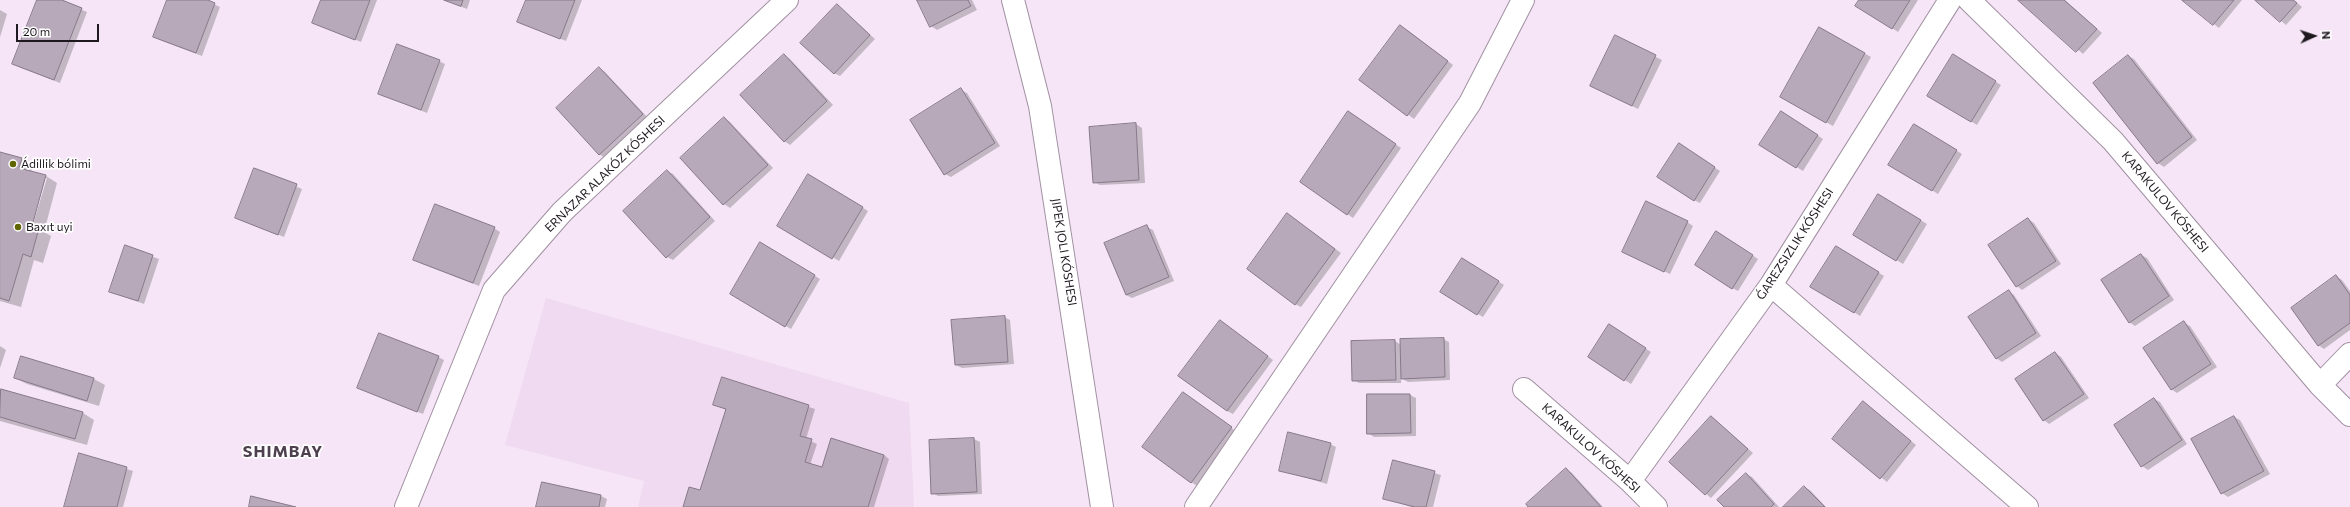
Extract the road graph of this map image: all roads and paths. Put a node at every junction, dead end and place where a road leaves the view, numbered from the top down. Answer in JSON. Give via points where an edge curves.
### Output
{"nodes":[{"id":1,"x":787,"y":0,"type":"edge"},
{"id":2,"x":1013,"y":0,"type":"edge"},
{"id":3,"x":1523,"y":0,"type":"edge"},
{"id":4,"x":1950,"y":0,"type":"edge"},
{"id":5,"x":1969,"y":0,"type":"edge"},
{"id":6,"x":1771,"y":285,"type":"junction"},
{"id":7,"x":2350,"y":354,"type":"edge"},
{"id":8,"x":2320,"y":385,"type":"junction"},
{"id":9,"x":1524,"y":389,"type":"dead end"},
{"id":10,"x":2350,"y":414,"type":"edge"},
{"id":11,"x":1630,"y":481,"type":"junction"},
{"id":12,"x":406,"y":507,"type":"edge"},
{"id":13,"x":1102,"y":507,"type":"edge"},
{"id":14,"x":1196,"y":507,"type":"edge"},
{"id":15,"x":1656,"y":507,"type":"edge"},
{"id":16,"x":2027,"y":507,"type":"edge"}],
"edges":[{"from":1,"to":12,"type":"street","name":"ERNAZAR ALAKÓZ KÓSHESI","via":[[562,212],[494,290]]},
{"from":2,"to":13,"type":"street","via":[[1040,106]]},
{"from":3,"to":14,"type":"street","via":[[1470,103]]},
{"from":4,"to":6,"type":"street","name":"ǴAREZSIZLIK KÓSHESI"},
{"from":5,"to":8,"type":"street","name":"KARAKULOV KÓSHESI","via":[[2113,141]]},
{"from":6,"to":11,"type":"street","name":"ǴAREZSIZLIK KÓSHESI"},
{"from":6,"to":16,"type":"street"},
{"from":7,"to":8,"type":"street"},
{"from":8,"to":10,"type":"street","name":"KARAKULOV KÓSHESI"},
{"from":9,"to":11,"type":"street","name":"KARAKULOV KÓSHESI"},
{"from":11,"to":15,"type":"street","name":"KARAKULOV KÓSHESI"}]}
